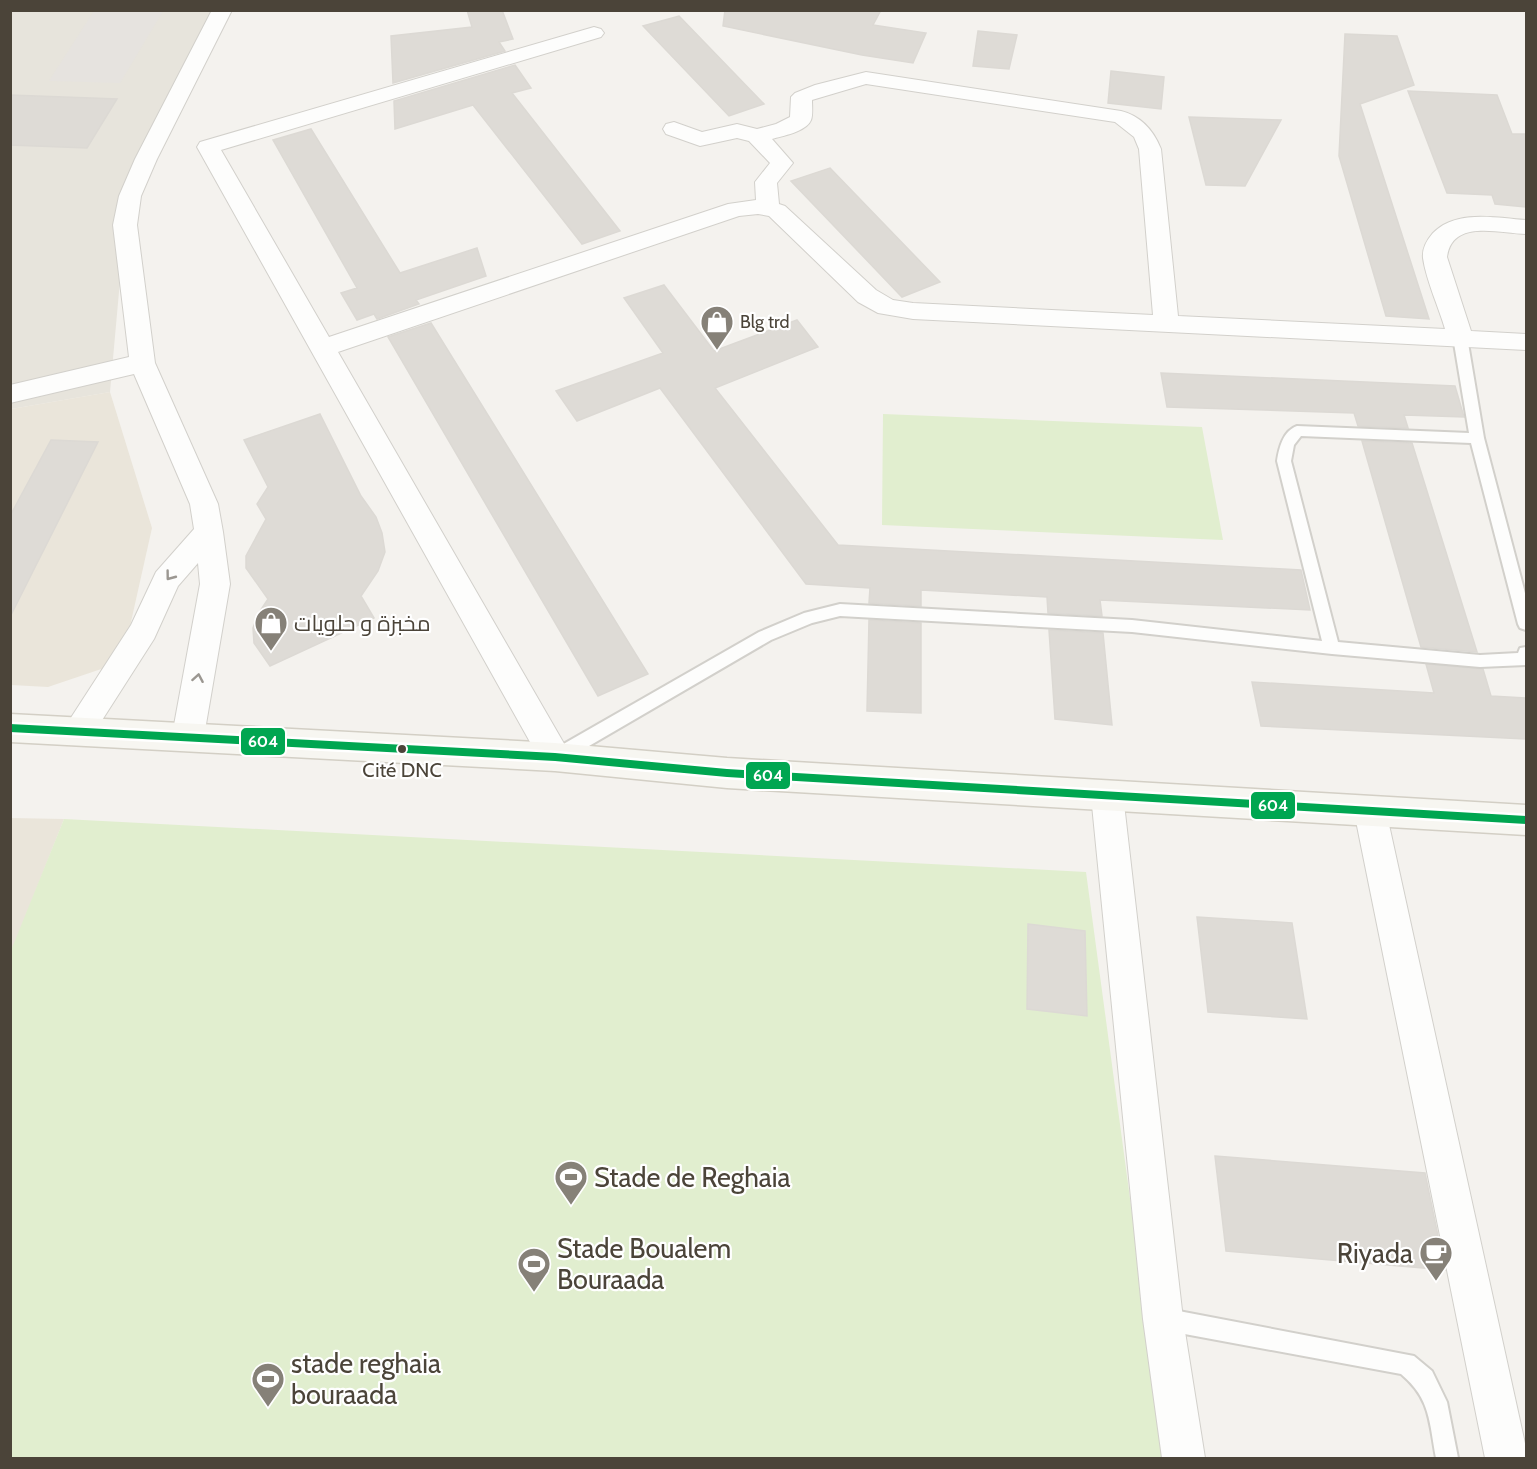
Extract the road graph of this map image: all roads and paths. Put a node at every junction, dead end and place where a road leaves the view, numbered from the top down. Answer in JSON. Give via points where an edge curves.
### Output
{"nodes":[{"id":1,"x":222,"y":10,"type":"edge"},
{"id":2,"x":594,"y":33,"type":"dead end"},
{"id":3,"x":674,"y":129,"type":"dead end"},
{"id":4,"x":757,"y":136,"type":"junction"},
{"id":5,"x":768,"y":209,"type":"junction"},
{"id":6,"x":1527,"y":226,"type":"edge"},
{"id":7,"x":1166,"y":323,"type":"junction"},
{"id":8,"x":1460,"y":337,"type":"junction"},
{"id":9,"x":1527,"y":342,"type":"edge"},
{"id":10,"x":321,"y":349,"type":"junction"},
{"id":11,"x":142,"y":363,"type":"junction"},
{"id":12,"x":10,"y":394,"type":"edge"},
{"id":13,"x":1477,"y":438,"type":"junction"},
{"id":14,"x":209,"y":532,"type":"junction"},
{"id":15,"x":1527,"y":624,"type":"edge"},
{"id":16,"x":1332,"y":648,"type":"junction"},
{"id":17,"x":1527,"y":653,"type":"edge"},
{"id":18,"x":10,"y":728,"type":"edge"},
{"id":19,"x":79,"y":730,"type":"junction"},
{"id":20,"x":188,"y":736,"type":"junction"},
{"id":21,"x":555,"y":757,"type":"junction"},
{"id":22,"x":1107,"y":795,"type":"junction"},
{"id":23,"x":1370,"y":811,"type":"junction"},
{"id":24,"x":1527,"y":820,"type":"edge"},
{"id":25,"x":1163,"y":1319,"type":"junction"},
{"id":26,"x":1184,"y":1458,"type":"edge"},
{"id":27,"x":1447,"y":1458,"type":"edge"},
{"id":28,"x":1507,"y":1458,"type":"edge"}],
"edges":[{"from":1,"to":11,"type":"street","via":[[130,196],[125,225]]},
{"from":2,"to":10,"type":"street","via":[[208,147]]},
{"from":3,"to":4,"type":"street","via":[[700,139],[737,131]]},
{"from":4,"to":5,"type":"street","via":[[782,163],[766,182]]},
{"from":4,"to":7,"type":"street","via":[[800,120],[802,97],[866,78],[1121,117],[1144,134],[1150,149]]},
{"from":5,"to":7,"type":"street","via":[[777,211],[867,296],[887,306],[913,311]]},
{"from":5,"to":10,"type":"street","via":[[736,209]]},
{"from":6,"to":8,"type":"street","via":[[1467,224],[1449,230],[1437,243],[1435,258]]},
{"from":7,"to":8,"type":"street"},
{"from":8,"to":9,"type":"street"},
{"from":8,"to":13,"type":"lane"},
{"from":10,"to":21,"type":"street"},
{"from":11,"to":12,"type":"street"},
{"from":11,"to":14,"type":"street","via":[[204,504]]},
{"from":13,"to":15,"type":"lane"},
{"from":13,"to":16,"type":"lane","via":[[1297,431],[1287,444],[1284,461]]},
{"from":14,"to":19,"type":"street","one_way":true,"via":[[166,580],[143,631]]},
{"from":20,"to":14,"type":"street","one_way":true,"via":[[215,584]]},
{"from":16,"to":17,"type":"lane","via":[[1480,661],[1524,659]]},
{"from":16,"to":21,"type":"lane","via":[[1132,626],[840,610],[809,617],[765,636]]},
{"from":18,"to":19,"type":"main road"},
{"from":19,"to":20,"type":"main road"},
{"from":20,"to":21,"type":"main road"},
{"from":21,"to":22,"type":"main road","via":[[727,772]]},
{"from":22,"to":23,"type":"main road"},
{"from":22,"to":25,"type":"street"},
{"from":23,"to":24,"type":"main road"},
{"from":23,"to":28,"type":"street"},
{"from":25,"to":26,"type":"street"},
{"from":25,"to":27,"type":"lane","via":[[1406,1364],[1424,1379],[1439,1410]]}]}
